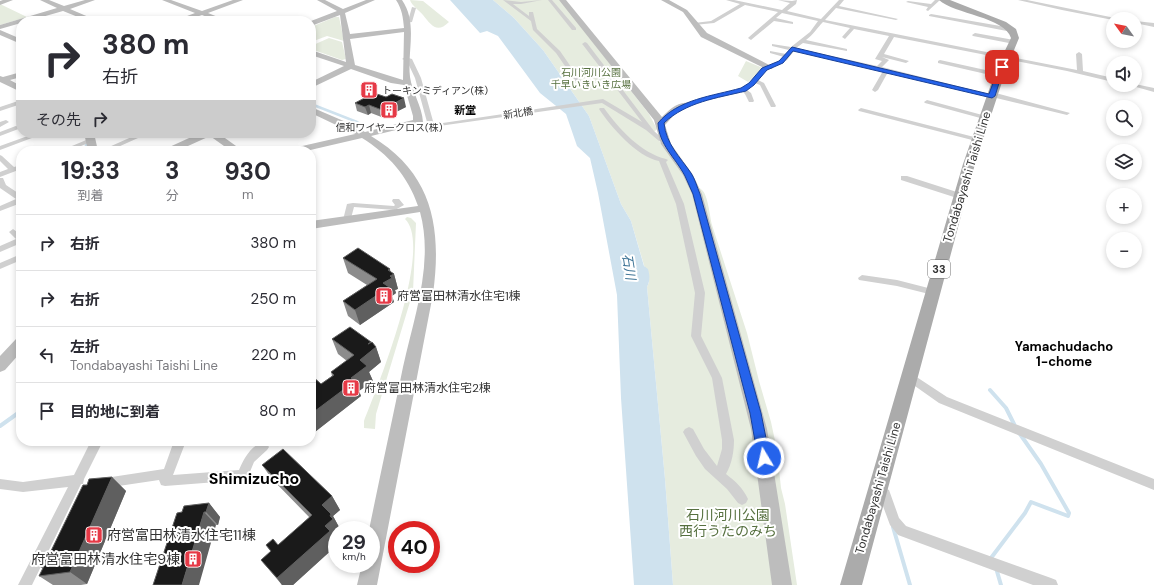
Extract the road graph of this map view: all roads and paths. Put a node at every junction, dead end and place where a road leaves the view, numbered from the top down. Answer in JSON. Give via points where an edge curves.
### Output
{"nodes":[{"id":1,"x":10,"y":0,"type":"edge"},
{"id":2,"x":43,"y":0,"type":"edge"},
{"id":3,"x":92,"y":0,"type":"edge"},
{"id":4,"x":165,"y":0,"type":"edge"},
{"id":5,"x":240,"y":0,"type":"edge"},
{"id":6,"x":320,"y":0,"type":"edge"},
{"id":7,"x":372,"y":0,"type":"edge"},
{"id":8,"x":399,"y":0,"type":"edge"},
{"id":9,"x":540,"y":0,"type":"edge"},
{"id":10,"x":550,"y":0,"type":"edge"},
{"id":11,"x":562,"y":0,"type":"edge"},
{"id":12,"x":664,"y":0,"type":"edge"},
{"id":13,"x":728,"y":0,"type":"edge"},
{"id":14,"x":749,"y":0,"type":"edge"},
{"id":15,"x":780,"y":0,"type":"edge"},
{"id":16,"x":842,"y":0,"type":"edge"},
{"id":17,"x":938,"y":0,"type":"edge"},
{"id":18,"x":1020,"y":0,"type":"edge"},
{"id":19,"x":505,"y":1,"type":"edge"},
{"id":20,"x":794,"y":1,"type":"edge"},
{"id":21,"x":1032,"y":1,"type":"edge"},
{"id":22,"x":527,"y":2,"type":"junction"},
{"id":23,"x":0,"y":3,"type":"edge"},
{"id":24,"x":742,"y":3,"type":"junction"},
{"id":25,"x":907,"y":3,"type":"edge"},
{"id":26,"x":934,"y":6,"type":"edge"},
{"id":27,"x":836,"y":7,"type":"junction"},
{"id":28,"x":63,"y":8,"type":"junction"},
{"id":29,"x":414,"y":8,"type":"dead end"},
{"id":30,"x":1025,"y":9,"type":"dead end"},
{"id":31,"x":518,"y":10,"type":"junction"},
{"id":32,"x":342,"y":12,"type":"junction"},
{"id":33,"x":782,"y":12,"type":"junction"},
{"id":34,"x":202,"y":13,"type":"junction"},
{"id":35,"x":531,"y":13,"type":"dead end"},
{"id":36,"x":932,"y":15,"type":"dead end"},
{"id":37,"x":36,"y":16,"type":"edge"},
{"id":38,"x":82,"y":16,"type":"edge"},
{"id":39,"x":193,"y":16,"type":"edge"},
{"id":40,"x":210,"y":16,"type":"edge"},
{"id":41,"x":1106,"y":17,"type":"edge"},
{"id":42,"x":772,"y":19,"type":"junction"},
{"id":43,"x":896,"y":19,"type":"dead end"},
{"id":44,"x":532,"y":20,"type":"junction"},
{"id":45,"x":822,"y":20,"type":"junction"},
{"id":46,"x":16,"y":22,"type":"edge"},
{"id":47,"x":316,"y":22,"type":"edge"},
{"id":48,"x":791,"y":23,"type":"dead end"},
{"id":49,"x":1142,"y":23,"type":"edge"},
{"id":50,"x":578,"y":24,"type":"dead end"},
{"id":51,"x":696,"y":24,"type":"junction"},
{"id":52,"x":1154,"y":25,"type":"edge"},
{"id":53,"x":406,"y":26,"type":"junction"},
{"id":54,"x":0,"y":27,"type":"edge"},
{"id":55,"x":853,"y":28,"type":"junction"},
{"id":56,"x":574,"y":29,"type":"dead end"},
{"id":57,"x":0,"y":32,"type":"edge"},
{"id":58,"x":579,"y":34,"type":"dead end"},
{"id":59,"x":892,"y":35,"type":"junction"},
{"id":60,"x":975,"y":35,"type":"dead end"},
{"id":61,"x":1013,"y":36,"type":"junction"},
{"id":62,"x":346,"y":37,"type":"junction"},
{"id":63,"x":845,"y":37,"type":"dead end"},
{"id":64,"x":751,"y":38,"type":"dead end"},
{"id":65,"x":16,"y":40,"type":"edge"},
{"id":66,"x":802,"y":41,"type":"junction"},
{"id":67,"x":585,"y":44,"type":"dead end"},
{"id":68,"x":774,"y":45,"type":"dead end"},
{"id":69,"x":792,"y":49,"type":"junction"},
{"id":70,"x":846,"y":50,"type":"dead end"},
{"id":71,"x":772,"y":52,"type":"dead end"},
{"id":72,"x":981,"y":52,"type":"junction"},
{"id":73,"x":316,"y":54,"type":"edge"},
{"id":74,"x":1079,"y":54,"type":"dead end"},
{"id":75,"x":881,"y":55,"type":"junction"},
{"id":76,"x":788,"y":56,"type":"junction"},
{"id":77,"x":1006,"y":57,"type":"junction"},
{"id":78,"x":417,"y":58,"type":"dead end"},
{"id":79,"x":978,"y":58,"type":"dead end"},
{"id":80,"x":406,"y":59,"type":"junction"},
{"id":81,"x":906,"y":61,"type":"dead end"},
{"id":82,"x":940,"y":62,"type":"dead end"},
{"id":83,"x":351,"y":66,"type":"junction"},
{"id":84,"x":769,"y":67,"type":"junction"},
{"id":85,"x":878,"y":68,"type":"junction"},
{"id":86,"x":886,"y":70,"type":"junction"},
{"id":87,"x":416,"y":72,"type":"junction"},
{"id":88,"x":1080,"y":72,"type":"junction"},
{"id":89,"x":999,"y":75,"type":"junction"},
{"id":90,"x":16,"y":76,"type":"edge"},
{"id":91,"x":1106,"y":78,"type":"edge"},
{"id":92,"x":2,"y":80,"type":"edge"},
{"id":93,"x":755,"y":81,"type":"junction"},
{"id":94,"x":407,"y":82,"type":"junction"},
{"id":95,"x":316,"y":83,"type":"edge"},
{"id":96,"x":584,"y":84,"type":"dead end"},
{"id":97,"x":16,"y":87,"type":"edge"},
{"id":98,"x":1142,"y":87,"type":"edge"},
{"id":99,"x":743,"y":90,"type":"junction"},
{"id":100,"x":875,"y":90,"type":"dead end"},
{"id":101,"x":1154,"y":90,"type":"edge"},
{"id":102,"x":992,"y":95,"type":"junction"},
{"id":103,"x":751,"y":101,"type":"dead end"},
{"id":104,"x":927,"y":102,"type":"dead end"},
{"id":105,"x":16,"y":104,"type":"edge"},
{"id":106,"x":685,"y":105,"type":"joint"},
{"id":107,"x":773,"y":106,"type":"dead end"},
{"id":108,"x":0,"y":109,"type":"edge"},
{"id":109,"x":602,"y":109,"type":"dead end"},
{"id":110,"x":861,"y":110,"type":"dead end"},
{"id":111,"x":316,"y":112,"type":"edge"},
{"id":112,"x":1067,"y":112,"type":"dead end"},
{"id":113,"x":984,"y":117,"type":"junction"},
{"id":114,"x":661,"y":123,"type":"junction"},
{"id":115,"x":16,"y":128,"type":"edge"},
{"id":116,"x":653,"y":133,"type":"junction"},
{"id":117,"x":0,"y":134,"type":"edge"},
{"id":118,"x":365,"y":135,"type":"junction"},
{"id":119,"x":28,"y":138,"type":"edge"},
{"id":120,"x":134,"y":138,"type":"edge"},
{"id":121,"x":197,"y":138,"type":"edge"},
{"id":122,"x":219,"y":138,"type":"edge"},
{"id":123,"x":89,"y":139,"type":"edge"},
{"id":124,"x":976,"y":139,"type":"junction"},
{"id":125,"x":665,"y":141,"type":"junction"},
{"id":126,"x":73,"y":146,"type":"edge"},
{"id":127,"x":115,"y":146,"type":"edge"},
{"id":128,"x":180,"y":146,"type":"edge"},
{"id":129,"x":231,"y":146,"type":"edge"},
{"id":130,"x":316,"y":146,"type":"edge"},
{"id":131,"x":0,"y":148,"type":"edge"},
{"id":132,"x":0,"y":157,"type":"edge"},
{"id":133,"x":16,"y":169,"type":"edge"},
{"id":134,"x":13,"y":170,"type":"junction"},
{"id":135,"x":0,"y":175,"type":"edge"},
{"id":136,"x":904,"y":178,"type":"dead end"},
{"id":137,"x":0,"y":180,"type":"edge"},
{"id":138,"x":16,"y":196,"type":"edge"},
{"id":139,"x":960,"y":196,"type":"junction"},
{"id":140,"x":396,"y":201,"type":"dead end"},
{"id":141,"x":16,"y":202,"type":"edge"},
{"id":142,"x":424,"y":208,"type":"junction"},
{"id":143,"x":0,"y":209,"type":"edge"},
{"id":144,"x":347,"y":220,"type":"junction"},
{"id":145,"x":316,"y":224,"type":"edge"},
{"id":146,"x":13,"y":232,"type":"dead end"},
{"id":147,"x":16,"y":235,"type":"edge"},
{"id":148,"x":16,"y":241,"type":"edge"},
{"id":149,"x":0,"y":249,"type":"edge"},
{"id":150,"x":16,"y":259,"type":"edge"},
{"id":151,"x":0,"y":266,"type":"edge"},
{"id":152,"x":894,"y":274,"type":"dead end"},
{"id":153,"x":862,"y":278,"type":"dead end"},
{"id":154,"x":897,"y":283,"type":"junction"},
{"id":155,"x":933,"y":292,"type":"junction"},
{"id":156,"x":16,"y":348,"type":"edge"},
{"id":157,"x":2,"y":361,"type":"edge"},
{"id":158,"x":909,"y":376,"type":"junction"},
{"id":159,"x":689,"y":432,"type":"dead end"},
{"id":160,"x":95,"y":446,"type":"edge"},
{"id":161,"x":178,"y":446,"type":"edge"},
{"id":162,"x":263,"y":447,"type":"dead end"},
{"id":163,"x":167,"y":474,"type":"junction"},
{"id":164,"x":718,"y":474,"type":"junction"},
{"id":165,"x":0,"y":484,"type":"edge"},
{"id":166,"x":1154,"y":485,"type":"edge"},
{"id":167,"x":83,"y":486,"type":"junction"},
{"id":168,"x":877,"y":490,"type":"junction"},
{"id":169,"x":742,"y":499,"type":"dead end"},
{"id":170,"x":380,"y":521,"type":"edge"},
{"id":171,"x":369,"y":573,"type":"edge"},
{"id":172,"x":25,"y":585,"type":"edge"},
{"id":173,"x":367,"y":585,"type":"edge"},
{"id":174,"x":782,"y":585,"type":"edge"},
{"id":175,"x":851,"y":585,"type":"edge"},
{"id":176,"x":1051,"y":585,"type":"edge"}],
"edges":[{"from":1,"to":23,"type":"street"},
{"from":2,"to":28,"type":"street"},
{"from":3,"to":28,"type":"street"},
{"from":4,"to":34,"type":"street"},
{"from":5,"to":34,"type":"street"},
{"from":6,"to":32,"type":"street"},
{"from":7,"to":32,"type":"street"},
{"from":8,"to":53,"type":"street","via":[[403,5]]},
{"from":9,"to":22,"type":"street"},
{"from":10,"to":56,"type":"street"},
{"from":11,"to":114,"type":"street"},
{"from":12,"to":51,"type":"street","via":[[683,9]]},
{"from":13,"to":24,"type":"street"},
{"from":14,"to":24,"type":"street"},
{"from":15,"to":20,"type":"street"},
{"from":16,"to":27,"type":"street"},
{"from":17,"to":26,"type":"street"},
{"from":18,"to":21,"type":"street"},
{"from":19,"to":22,"type":"street"},
{"from":19,"to":31,"type":"street"},
{"from":20,"to":33,"type":"street"},
{"from":21,"to":30,"type":"street"},
{"from":21,"to":41,"type":"street"},
{"from":22,"to":31,"type":"street"},
{"from":24,"to":33,"type":"street"},
{"from":24,"to":51,"type":"street","via":[[712,22]]},
{"from":25,"to":26,"type":"street"},
{"from":26,"to":61,"type":"main road","via":[[994,20]]},
{"from":27,"to":43,"type":"street"},
{"from":27,"to":45,"type":"street"},
{"from":28,"to":37,"type":"street"},
{"from":28,"to":38,"type":"street"},
{"from":29,"to":53,"type":"street","via":[[412,19]]},
{"from":31,"to":44,"type":"street"},
{"from":32,"to":47,"type":"street"},
{"from":32,"to":62,"type":"street"},
{"from":33,"to":42,"type":"street"},
{"from":33,"to":45,"type":"street"},
{"from":34,"to":39,"type":"street"},
{"from":34,"to":40,"type":"street"},
{"from":35,"to":44,"type":"street"},
{"from":36,"to":61,"type":"street"},
{"from":42,"to":48,"type":"street"},
{"from":42,"to":64,"type":"street"},
{"from":44,"to":96,"type":"street","via":[[539,34],[558,52],[578,81]]},
{"from":45,"to":55,"type":"street"},
{"from":45,"to":66,"type":"street"},
{"from":46,"to":54,"type":"street"},
{"from":49,"to":52,"type":"street"},
{"from":50,"to":58,"type":"street"},
{"from":51,"to":84,"type":"street","via":[[704,35]]},
{"from":53,"to":62,"type":"street"},
{"from":53,"to":80,"type":"street"},
{"from":55,"to":59,"type":"street"},
{"from":55,"to":63,"type":"street"},
{"from":57,"to":65,"type":"street"},
{"from":59,"to":72,"type":"street"},
{"from":59,"to":75,"type":"street"},
{"from":60,"to":61,"type":"street"},
{"from":61,"to":77,"type":"main road","name":"Tondabayashi Taishi Line","number":"33"},
{"from":62,"to":83,"type":"street"},
{"from":66,"to":69,"type":"street"},
{"from":66,"to":70,"type":"street"},
{"from":67,"to":116,"type":"street"},
{"from":68,"to":69,"type":"street"},
{"from":69,"to":76,"type":"street"},
{"from":69,"to":85,"type":"street"},
{"from":71,"to":76,"type":"street"},
{"from":72,"to":77,"type":"street"},
{"from":72,"to":79,"type":"street"},
{"from":73,"to":83,"type":"street"},
{"from":74,"to":88,"type":"street"},
{"from":75,"to":81,"type":"street"},
{"from":75,"to":85,"type":"street","via":[[878,59],[886,60]]},
{"from":76,"to":84,"type":"street"},
{"from":77,"to":88,"type":"street"},
{"from":77,"to":89,"type":"main road","name":"Tondabayashi Taishi Line","number":"33"},
{"from":78,"to":87,"type":"street","via":[[419,71]]},
{"from":80,"to":87,"type":"street","via":[[409,59]]},
{"from":80,"to":94,"type":"street"},
{"from":82,"to":89,"type":"street"},
{"from":83,"to":94,"type":"street","via":[[394,81]]},
{"from":83,"to":95,"type":"street"},
{"from":84,"to":93,"type":"street","via":[[762,71]]},
{"from":85,"to":86,"type":"street"},
{"from":86,"to":100,"type":"street"},
{"from":86,"to":102,"type":"street"},
{"from":87,"to":116,"type":"street","name":"新北橋","via":[[430,122],[434,126],[598,101],[608,103]]},
{"from":88,"to":91,"type":"street"},
{"from":89,"to":102,"type":"main road","name":"Tondabayashi Taishi Line","number":"33"},
{"from":90,"to":92,"type":"street"},
{"from":92,"to":97,"type":"street"},
{"from":93,"to":99,"type":"street"},
{"from":93,"to":107,"type":"street","via":[[762,84]]},
{"from":94,"to":118,"type":"street","via":[[418,122]]},
{"from":98,"to":101,"type":"street"},
{"from":99,"to":103,"type":"street","via":[[748,93]]},
{"from":99,"to":106,"type":"street"},
{"from":102,"to":112,"type":"street"},
{"from":102,"to":113,"type":"main road","name":"Tondabayashi Taishi Line","number":"33"},
{"from":104,"to":113,"type":"street"},
{"from":105,"to":108,"type":"street"},
{"from":106,"to":114,"type":"street","via":[[672,112]]},
{"from":109,"to":164,"type":"street","via":[[606,117],[643,151],[663,160],[680,204],[700,293],[696,336],[717,378],[728,449]]},
{"from":110,"to":124,"type":"street"},
{"from":111,"to":118,"type":"street"},
{"from":113,"to":124,"type":"main road","name":"Tondabayashi Taishi Line","number":"33"},
{"from":114,"to":125,"type":"street"},
{"from":115,"to":117,"type":"street"},
{"from":116,"to":125,"type":"street"},
{"from":118,"to":130,"type":"street"},
{"from":118,"to":142,"type":"street","via":[[404,169],[419,192]]},
{"from":119,"to":131,"type":"street"},
{"from":120,"to":127,"type":"street"},
{"from":121,"to":128,"type":"street"},
{"from":122,"to":129,"type":"street"},
{"from":123,"to":126,"type":"street"},
{"from":124,"to":139,"type":"main road","name":"Tondabayashi Taishi Line","number":"33"},
{"from":125,"to":174,"type":"street","via":[[694,185],[739,351],[759,429]]},
{"from":132,"to":134,"type":"street"},
{"from":133,"to":134,"type":"street"},
{"from":134,"to":135,"type":"street"},
{"from":136,"to":139,"type":"street"},
{"from":137,"to":138,"type":"street","via":[[3,186]]},
{"from":139,"to":155,"type":"main road","name":"Tondabayashi Taishi Line","number":"33"},
{"from":140,"to":144,"type":"street","via":[[400,204],[395,208],[350,206]]},
{"from":141,"to":143,"type":"street"},
{"from":142,"to":144,"type":"street"},
{"from":142,"to":170,"type":"street","via":[[431,250],[430,270]]},
{"from":144,"to":145,"type":"street"},
{"from":146,"to":147,"type":"street"},
{"from":148,"to":149,"type":"street"},
{"from":150,"to":151,"type":"street"},
{"from":152,"to":154,"type":"street"},
{"from":153,"to":154,"type":"street"},
{"from":154,"to":155,"type":"street"},
{"from":155,"to":158,"type":"main road","name":"Tondabayashi Taishi Line","number":"33"},
{"from":156,"to":157,"type":"street"},
{"from":158,"to":166,"type":"street","via":[[943,400]]},
{"from":158,"to":168,"type":"main road","name":"Tondabayashi Taishi Line","number":"33"},
{"from":159,"to":164,"type":"street","via":[[698,450]]},
{"from":160,"to":167,"type":"street"},
{"from":161,"to":163,"type":"street"},
{"from":162,"to":163,"type":"street","via":[[249,459],[243,475],[165,481]]},
{"from":163,"to":167,"type":"street"},
{"from":164,"to":169,"type":"street","via":[[735,488]]},
{"from":165,"to":167,"type":"street","via":[[23,487]]},
{"from":167,"to":172,"type":"street"},
{"from":168,"to":175,"type":"main road","name":"Tondabayashi Taishi Line","number":"33"},
{"from":168,"to":176,"type":"street","via":[[885,494],[894,521],[902,531]]},
{"from":171,"to":173,"type":"street"}]}
